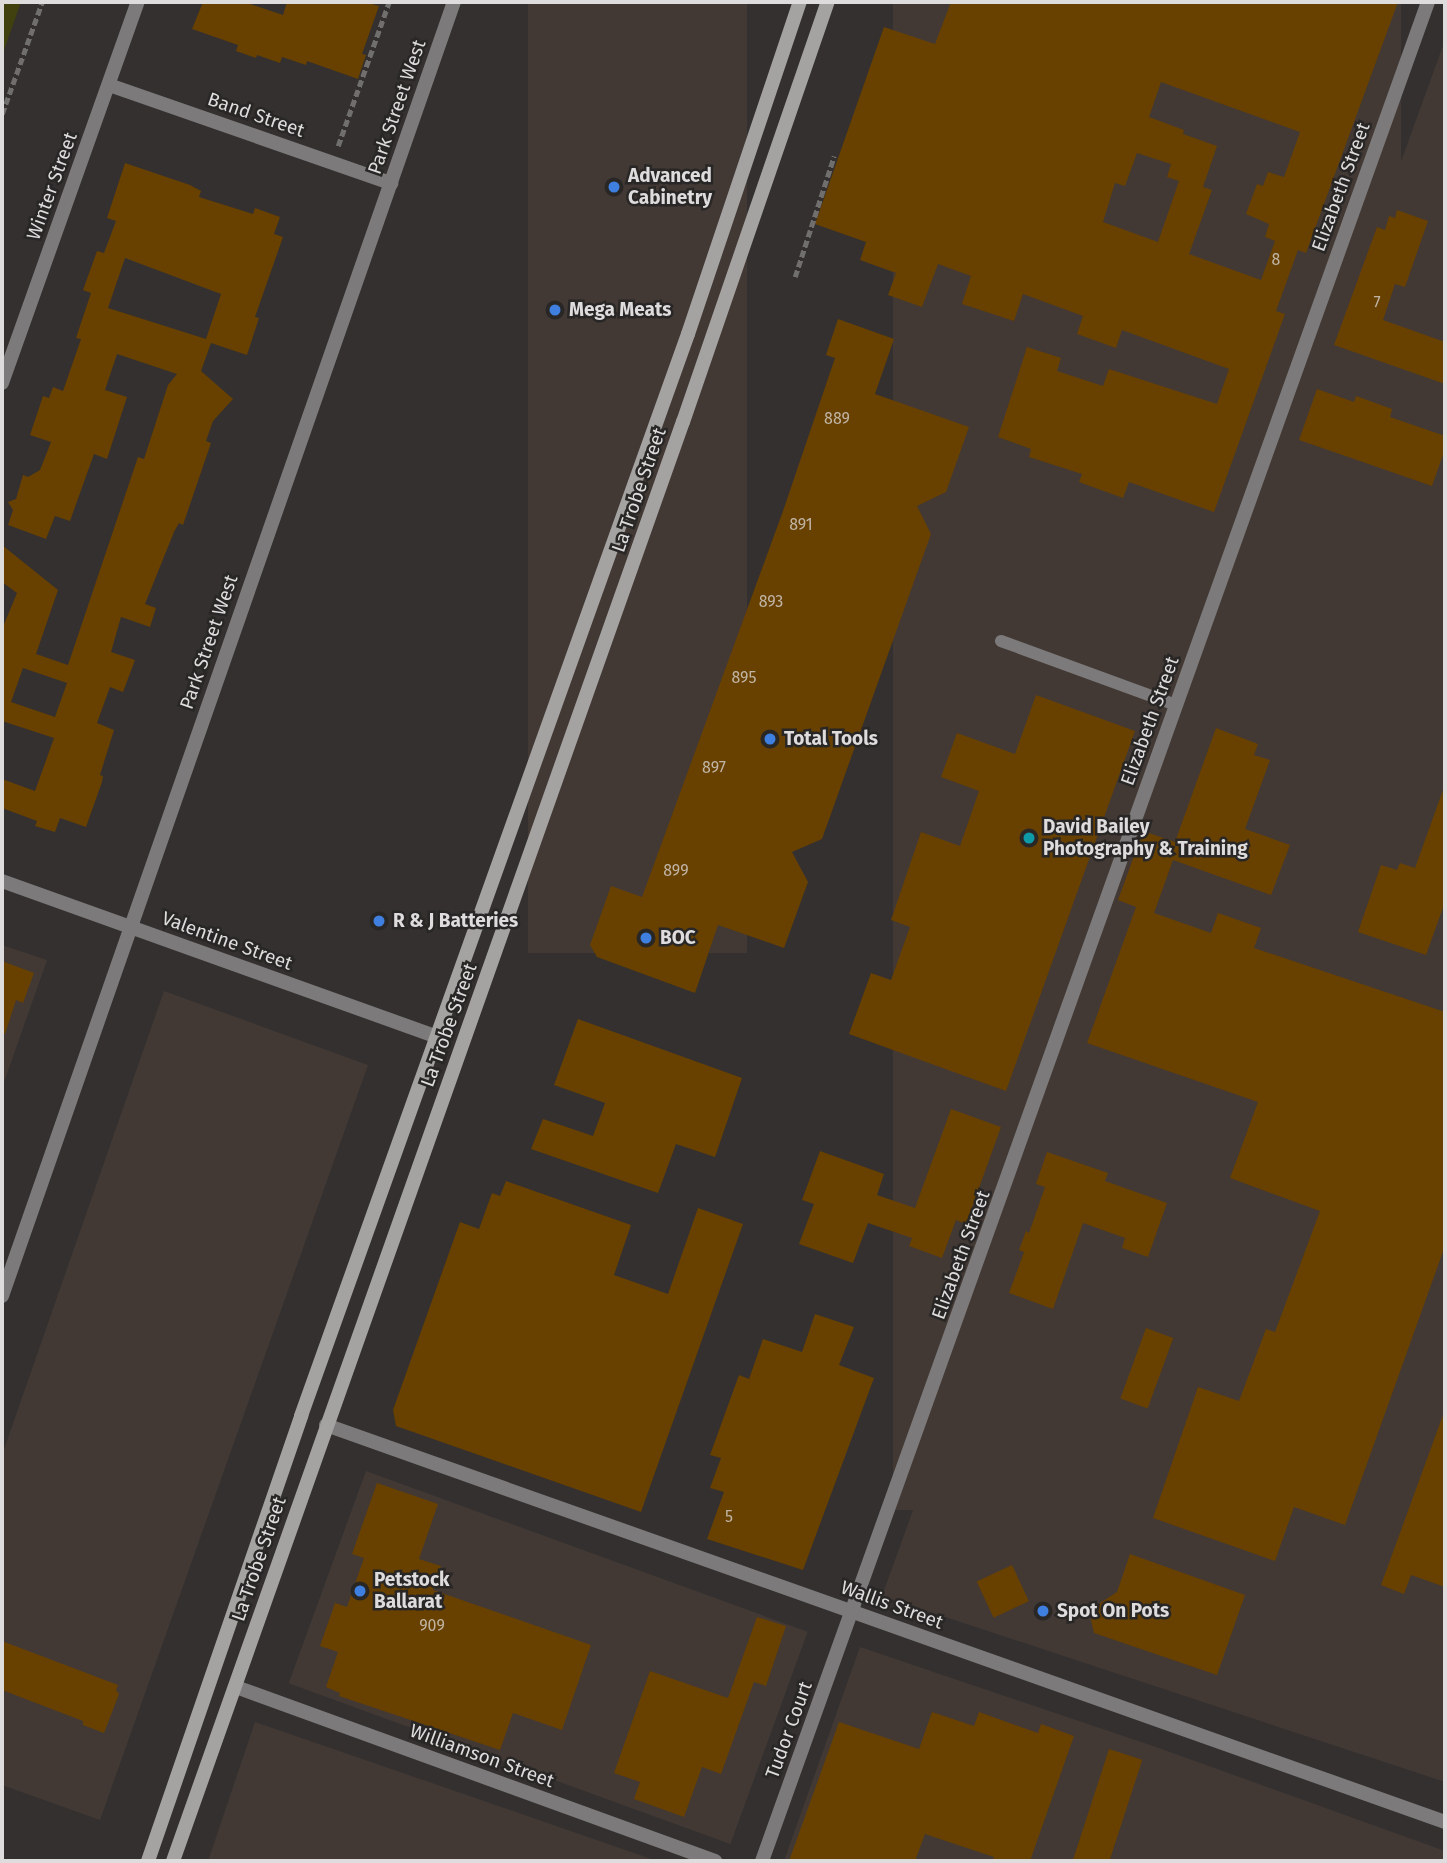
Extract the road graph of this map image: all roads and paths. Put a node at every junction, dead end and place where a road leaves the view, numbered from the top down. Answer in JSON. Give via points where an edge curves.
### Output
{"nodes":[{"id":1,"x":42,"y":2,"type":"edge"},
{"id":2,"x":138,"y":2,"type":"edge"},
{"id":3,"x":388,"y":2,"type":"edge"},
{"id":4,"x":454,"y":2,"type":"edge"},
{"id":5,"x":800,"y":2,"type":"edge"},
{"id":6,"x":828,"y":2,"type":"edge"},
{"id":7,"x":1428,"y":2,"type":"edge"},
{"id":8,"x":109,"y":85,"type":"junction"},
{"id":9,"x":2,"y":114,"type":"edge"},
{"id":10,"x":834,"y":156,"type":"dead end"},
{"id":11,"x":332,"y":162,"type":"junction"},
{"id":12,"x":391,"y":183,"type":"junction"},
{"id":13,"x":794,"y":277,"type":"dead end"},
{"id":14,"x":2,"y":383,"type":"edge"},
{"id":15,"x":1002,"y":641,"type":"dead end"},
{"id":16,"x":1176,"y":705,"type":"junction"},
{"id":17,"x":2,"y":881,"type":"edge"},
{"id":18,"x":130,"y":926,"type":"junction"},
{"id":19,"x":438,"y":1037,"type":"junction"},
{"id":20,"x":462,"y":1045,"type":"junction"},
{"id":21,"x":2,"y":1296,"type":"edge"},
{"id":22,"x":301,"y":1416,"type":"junction"},
{"id":23,"x":326,"y":1425,"type":"junction"},
{"id":24,"x":853,"y":1612,"type":"junction"},
{"id":25,"x":211,"y":1678,"type":"junction"},
{"id":26,"x":236,"y":1687,"type":"junction"},
{"id":27,"x":1445,"y":1822,"type":"edge"},
{"id":28,"x":148,"y":1861,"type":"edge"},
{"id":29,"x":173,"y":1861,"type":"edge"},
{"id":30,"x":715,"y":1861,"type":"edge"},
{"id":31,"x":762,"y":1861,"type":"edge"}],
"edges":[{"from":1,"to":9,"type":"path"},
{"from":2,"to":8,"type":"street","name":"Winter Street"},
{"from":3,"to":11,"type":"path"},
{"from":4,"to":12,"type":"street","name":"Park Street West"},
{"from":5,"to":19,"type":"main road","name":"La Trobe Street"},
{"from":6,"to":20,"type":"main road","name":"La Trobe Street"},
{"from":7,"to":16,"type":"street","name":"Elizabeth Street"},
{"from":8,"to":11,"type":"street","name":"Band Street"},
{"from":8,"to":14,"type":"street","name":"Winter Street"},
{"from":10,"to":13,"type":"path"},
{"from":11,"to":12,"type":"street","name":"Band Street"},
{"from":12,"to":18,"type":"street","name":"Park Street West"},
{"from":15,"to":16,"type":"lane"},
{"from":16,"to":24,"type":"street","name":"Elizabeth Street"},
{"from":17,"to":18,"type":"street","name":"Valentine Street"},
{"from":18,"to":19,"type":"street","name":"Valentine Street"},
{"from":18,"to":21,"type":"street","name":"Park Street West"},
{"from":19,"to":20,"type":"main road"},
{"from":19,"to":22,"type":"main road","name":"La Trobe Street"},
{"from":20,"to":23,"type":"main road","name":"La Trobe Street"},
{"from":22,"to":23,"type":"main road"},
{"from":22,"to":25,"type":"main road","name":"La Trobe Street"},
{"from":23,"to":24,"type":"street","name":"Wallis Street"},
{"from":23,"to":26,"type":"main road","name":"La Trobe Street"},
{"from":24,"to":27,"type":"street","name":"Wallis Street"},
{"from":24,"to":31,"type":"street","name":"Tudor Court"},
{"from":25,"to":26,"type":"main road"},
{"from":25,"to":28,"type":"main road","name":"La Trobe Street"},
{"from":26,"to":29,"type":"main road","name":"La Trobe Street"},
{"from":26,"to":30,"type":"street","name":"Williamson Street"}]}
